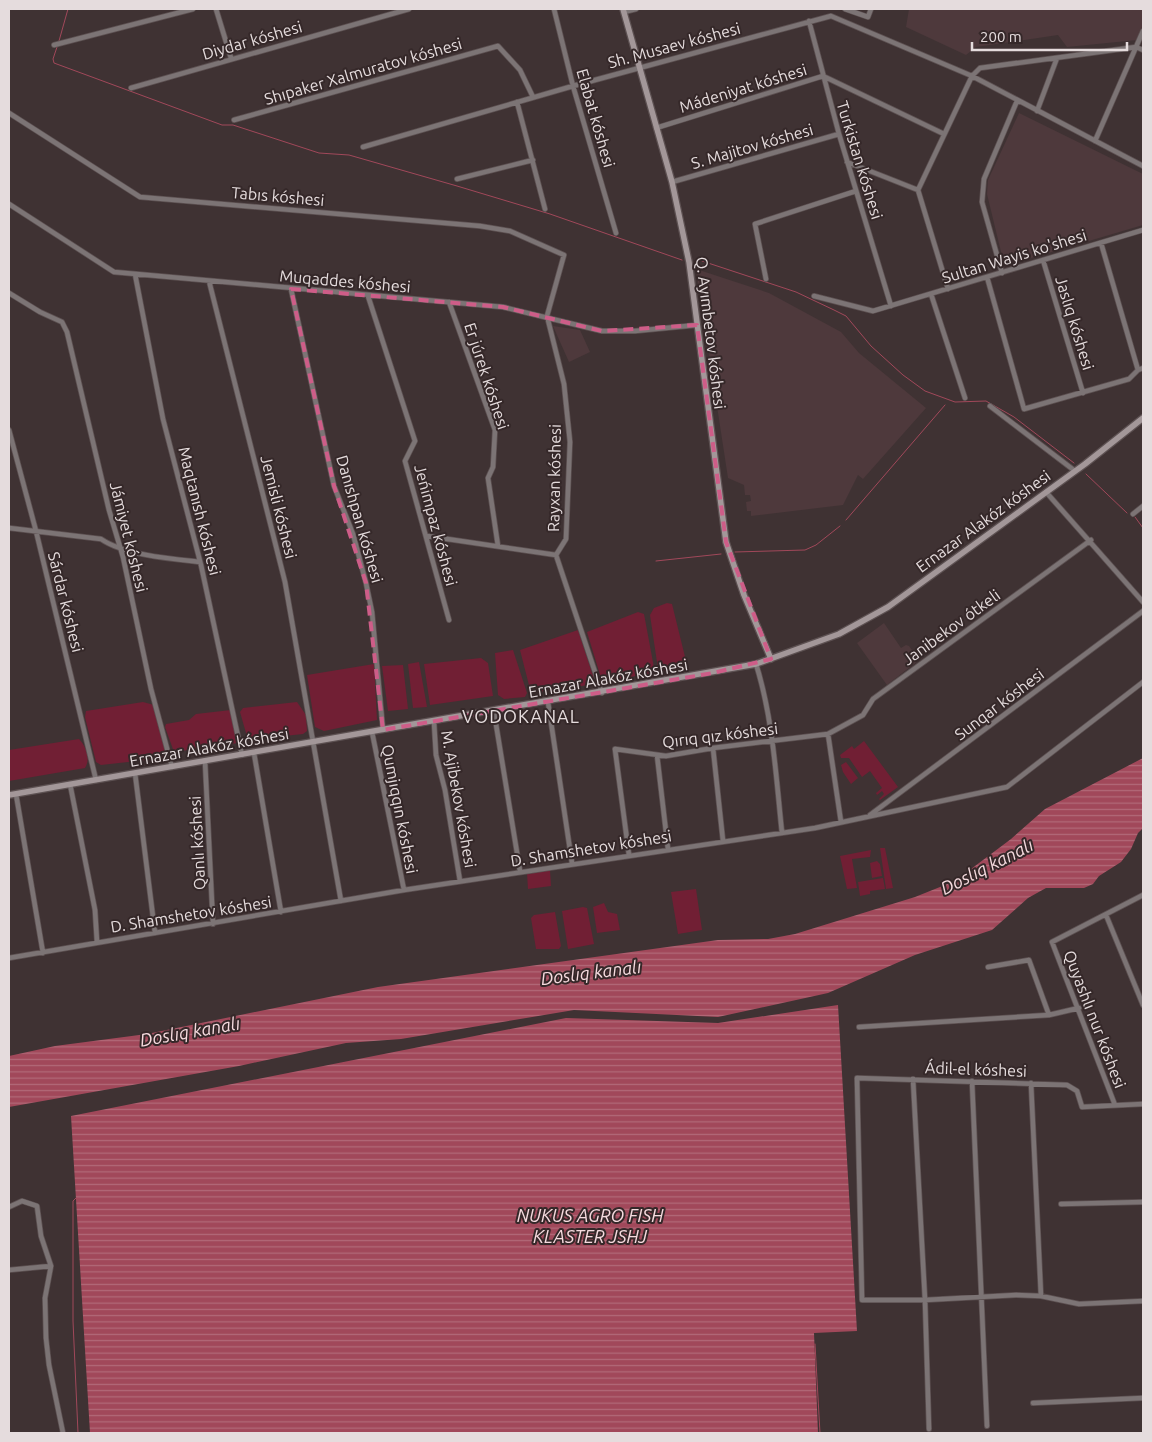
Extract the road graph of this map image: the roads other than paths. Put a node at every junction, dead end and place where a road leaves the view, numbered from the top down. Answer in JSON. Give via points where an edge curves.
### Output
{"nodes":[{"id":1,"x":193,"y":9,"type":"edge"},
{"id":2,"x":216,"y":9,"type":"edge"},
{"id":3,"x":409,"y":9,"type":"edge"},
{"id":4,"x":554,"y":9,"type":"edge"},
{"id":5,"x":636,"y":9,"type":"edge"},
{"id":6,"x":845,"y":9,"type":"edge"},
{"id":7,"x":871,"y":9,"type":"edge"},
{"id":8,"x":624,"y":10,"type":"edge"},
{"id":9,"x":809,"y":21,"type":"junction"},
{"id":10,"x":1143,"y":31,"type":"edge"},
{"id":11,"x":54,"y":46,"type":"dead end"},
{"id":12,"x":1136,"y":47,"type":"junction"},
{"id":13,"x":1143,"y":50,"type":"edge"},
{"id":14,"x":231,"y":58,"type":"junction"},
{"id":15,"x":1057,"y":58,"type":"junction"},
{"id":16,"x":640,"y":68,"type":"junction"},
{"id":17,"x":822,"y":76,"type":"junction"},
{"id":18,"x":972,"y":76,"type":"junction"},
{"id":19,"x":573,"y":86,"type":"junction"},
{"id":20,"x":131,"y":88,"type":"dead end"},
{"id":21,"x":534,"y":97,"type":"junction"},
{"id":22,"x":1017,"y":101,"type":"junction"},
{"id":23,"x":517,"y":102,"type":"junction"},
{"id":24,"x":1037,"y":111,"type":"junction"},
{"id":25,"x":9,"y":113,"type":"edge"},
{"id":26,"x":234,"y":120,"type":"dead end"},
{"id":27,"x":656,"y":128,"type":"junction"},
{"id":28,"x":839,"y":134,"type":"junction"},
{"id":29,"x":944,"y":134,"type":"junction"},
{"id":30,"x":1095,"y":141,"type":"junction"},
{"id":31,"x":363,"y":147,"type":"dead end"},
{"id":32,"x":533,"y":160,"type":"junction"},
{"id":33,"x":847,"y":162,"type":"junction"},
{"id":34,"x":1143,"y":166,"type":"edge"},
{"id":35,"x":457,"y":179,"type":"dead end"},
{"id":36,"x":672,"y":182,"type":"junction"},
{"id":37,"x":918,"y":190,"type":"junction"},
{"id":38,"x":856,"y":191,"type":"junction"},
{"id":39,"x":9,"y":204,"type":"edge"},
{"id":40,"x":545,"y":209,"type":"dead end"},
{"id":41,"x":1143,"y":230,"type":"edge"},
{"id":42,"x":616,"y":233,"type":"dead end"},
{"id":43,"x":1101,"y":243,"type":"junction"},
{"id":44,"x":1043,"y":260,"type":"junction"},
{"id":45,"x":1002,"y":273,"type":"junction"},
{"id":46,"x":134,"y":274,"type":"junction"},
{"id":47,"x":987,"y":277,"type":"junction"},
{"id":48,"x":766,"y":279,"type":"dead end"},
{"id":49,"x":209,"y":281,"type":"junction"},
{"id":50,"x":291,"y":289,"type":"junction"},
{"id":51,"x":948,"y":289,"type":"junction"},
{"id":52,"x":9,"y":293,"type":"edge"},
{"id":53,"x":931,"y":294,"type":"junction"},
{"id":54,"x":368,"y":296,"type":"junction"},
{"id":55,"x":814,"y":296,"type":"dead end"},
{"id":56,"x":450,"y":302,"type":"junction"},
{"id":57,"x":891,"y":306,"type":"junction"},
{"id":58,"x":547,"y":316,"type":"junction"},
{"id":59,"x":697,"y":324,"type":"junction"},
{"id":60,"x":1141,"y":369,"type":"edge"},
{"id":61,"x":1082,"y":393,"type":"junction"},
{"id":62,"x":965,"y":398,"type":"dead end"},
{"id":63,"x":990,"y":406,"type":"dead end"},
{"id":64,"x":1143,"y":418,"type":"edge"},
{"id":65,"x":9,"y":430,"type":"edge"},
{"id":66,"x":1075,"y":471,"type":"junction"},
{"id":67,"x":1046,"y":492,"type":"junction"},
{"id":68,"x":1143,"y":506,"type":"edge"},
{"id":69,"x":1133,"y":514,"type":"dead end"},
{"id":70,"x":9,"y":528,"type":"edge"},
{"id":71,"x":36,"y":532,"type":"junction"},
{"id":72,"x":427,"y":536,"type":"junction"},
{"id":73,"x":1091,"y":540,"type":"junction"},
{"id":74,"x":498,"y":546,"type":"junction"},
{"id":75,"x":120,"y":548,"type":"junction"},
{"id":76,"x":556,"y":555,"type":"junction"},
{"id":77,"x":200,"y":562,"type":"junction"},
{"id":78,"x":1143,"y":602,"type":"edge"},
{"id":79,"x":1143,"y":611,"type":"edge"},
{"id":80,"x":449,"y":620,"type":"dead end"},
{"id":81,"x":771,"y":659,"type":"junction"},
{"id":82,"x":756,"y":664,"type":"junction"},
{"id":83,"x":1143,"y":682,"type":"edge"},
{"id":84,"x":602,"y":693,"type":"junction"},
{"id":85,"x":548,"y":702,"type":"junction"},
{"id":86,"x":494,"y":712,"type":"junction"},
{"id":87,"x":434,"y":722,"type":"junction"},
{"id":88,"x":383,"y":730,"type":"junction"},
{"id":89,"x":372,"y":732,"type":"junction"},
{"id":90,"x":828,"y":734,"type":"junction"},
{"id":91,"x":772,"y":741,"type":"junction"},
{"id":92,"x":313,"y":743,"type":"junction"},
{"id":93,"x":713,"y":748,"type":"junction"},
{"id":94,"x":254,"y":753,"type":"junction"},
{"id":95,"x":242,"y":755,"type":"junction"},
{"id":96,"x":657,"y":755,"type":"junction"},
{"id":97,"x":205,"y":761,"type":"junction"},
{"id":98,"x":172,"y":767,"type":"junction"},
{"id":99,"x":135,"y":773,"type":"junction"},
{"id":100,"x":96,"y":780,"type":"junction"},
{"id":101,"x":70,"y":784,"type":"junction"},
{"id":102,"x":16,"y":794,"type":"junction"},
{"id":103,"x":9,"y":795,"type":"edge"},
{"id":104,"x":869,"y":816,"type":"junction"},
{"id":105,"x":841,"y":822,"type":"junction"},
{"id":106,"x":782,"y":833,"type":"junction"},
{"id":107,"x":722,"y":841,"type":"junction"},
{"id":108,"x":668,"y":849,"type":"junction"},
{"id":109,"x":629,"y":855,"type":"junction"},
{"id":110,"x":572,"y":863,"type":"junction"},
{"id":111,"x":520,"y":872,"type":"junction"},
{"id":112,"x":460,"y":881,"type":"junction"},
{"id":113,"x":404,"y":890,"type":"junction"},
{"id":114,"x":1143,"y":894,"type":"edge"},
{"id":115,"x":341,"y":901,"type":"junction"},
{"id":116,"x":280,"y":912,"type":"junction"},
{"id":117,"x":1106,"y":915,"type":"junction"},
{"id":118,"x":213,"y":924,"type":"junction"},
{"id":119,"x":155,"y":933,"type":"junction"},
{"id":120,"x":97,"y":942,"type":"junction"},
{"id":121,"x":43,"y":953,"type":"junction"},
{"id":122,"x":9,"y":958,"type":"edge"},
{"id":123,"x":988,"y":967,"type":"dead end"},
{"id":124,"x":1143,"y":1005,"type":"edge"},
{"id":125,"x":1079,"y":1008,"type":"junction"},
{"id":126,"x":1049,"y":1015,"type":"junction"},
{"id":127,"x":859,"y":1027,"type":"dead end"},
{"id":128,"x":913,"y":1078,"type":"junction"},
{"id":129,"x":972,"y":1080,"type":"junction"},
{"id":130,"x":1031,"y":1083,"type":"junction"},
{"id":131,"x":1143,"y":1104,"type":"edge"},
{"id":132,"x":1115,"y":1105,"type":"junction"},
{"id":133,"x":1143,"y":1202,"type":"edge"},
{"id":134,"x":1061,"y":1204,"type":"dead end"},
{"id":135,"x":9,"y":1207,"type":"edge"},
{"id":136,"x":51,"y":1266,"type":"junction"},
{"id":137,"x":9,"y":1270,"type":"edge"},
{"id":138,"x":982,"y":1296,"type":"junction"},
{"id":139,"x":1041,"y":1296,"type":"junction"},
{"id":140,"x":926,"y":1300,"type":"junction"},
{"id":141,"x":1143,"y":1301,"type":"edge"},
{"id":142,"x":1143,"y":1398,"type":"edge"},
{"id":143,"x":1033,"y":1403,"type":"dead end"},
{"id":144,"x":987,"y":1426,"type":"dead end"},
{"id":145,"x":929,"y":1429,"type":"dead end"},
{"id":146,"x":63,"y":1433,"type":"edge"}],
"edges":[{"from":1,"to":11,"type":"street"},
{"from":2,"to":14,"type":"street"},
{"from":3,"to":14,"type":"street","name":"Diydar kóshesi"},
{"from":4,"to":19,"type":"street","name":"Elabat kóshesi"},
{"from":5,"to":8,"type":"street"},
{"from":6,"to":7,"type":"street","via":[[868,17]]},
{"from":8,"to":16,"type":"main road","name":"Q. Ayımbetov kóshesi"},
{"from":9,"to":16,"type":"street","name":"Sh. Musaev kóshesi"},
{"from":9,"to":17,"type":"street","name":"Turkistan kóshesi"},
{"from":9,"to":18,"type":"street","name":"Sh. Musaev kóshesi","via":[[832,16]]},
{"from":10,"to":12,"type":"street"},
{"from":12,"to":13,"type":"street"},
{"from":12,"to":15,"type":"street"},
{"from":12,"to":30,"type":"street"},
{"from":14,"to":20,"type":"street","name":"Diydar kóshesi"},
{"from":15,"to":18,"type":"street","via":[[980,68]]},
{"from":15,"to":24,"type":"street"},
{"from":16,"to":19,"type":"street","name":"Sh. Musaev kóshesi"},
{"from":16,"to":27,"type":"main road","name":"Q. Ayımbetov kóshesi"},
{"from":17,"to":27,"type":"street","name":"Mádeniyat kóshesi"},
{"from":17,"to":28,"type":"street","name":"Turkistan kóshesi"},
{"from":17,"to":29,"type":"street","name":"Mádeniyat kóshesi"},
{"from":18,"to":22,"type":"street","name":"Sh. Musaev kóshesi"},
{"from":18,"to":29,"type":"street"},
{"from":19,"to":21,"type":"street","name":"Sh. Musaev kóshesi"},
{"from":19,"to":42,"type":"street","name":"Elabat kóshesi"},
{"from":21,"to":23,"type":"street","name":"Sh. Musaev kóshesi"},
{"from":21,"to":26,"type":"street","name":"Shıpaker Xalmuratov kóshesi","via":[[520,70],[498,46]]},
{"from":22,"to":24,"type":"street","name":"Sh. Musaev kóshesi"},
{"from":22,"to":45,"type":"street","via":[[984,179],[982,202]]},
{"from":23,"to":31,"type":"street","name":"Sh. Musaev kóshesi"},
{"from":23,"to":32,"type":"street"},
{"from":24,"to":30,"type":"street","name":"Sh. Musaev kóshesi"},
{"from":25,"to":58,"type":"street","name":"Tabıs kóshesi","via":[[140,197],[510,231],[564,254]]},
{"from":27,"to":36,"type":"main road","name":"Q. Ayımbetov kóshesi"},
{"from":28,"to":33,"type":"street","name":"Turkistan kóshesi"},
{"from":28,"to":36,"type":"street","name":"S. Majitov kóshesi"},
{"from":29,"to":37,"type":"street"},
{"from":30,"to":34,"type":"street","name":"Sh. Musaev kóshesi"},
{"from":32,"to":35,"type":"street"},
{"from":32,"to":40,"type":"street"},
{"from":33,"to":37,"type":"street"},
{"from":33,"to":38,"type":"street","name":"Turkistan kóshesi"},
{"from":36,"to":59,"type":"main road","name":"Q. Ayımbetov kóshesi","via":[[688,258]]},
{"from":37,"to":51,"type":"street"},
{"from":38,"to":48,"type":"street","via":[[755,224]]},
{"from":38,"to":57,"type":"street","name":"Turkistan kóshesi"},
{"from":39,"to":46,"type":"street","name":"Muqaddes kóshesi","via":[[114,272]]},
{"from":41,"to":43,"type":"street","name":"Sultan Wayis ko'shesi"},
{"from":43,"to":44,"type":"street","name":"Sultan Wayis ko'shesi"},
{"from":43,"to":60,"type":"street"},
{"from":44,"to":45,"type":"street","name":"Sultan Wayis ko'shesi"},
{"from":44,"to":61,"type":"street","name":"Jaslıq kóshesi"},
{"from":45,"to":47,"type":"street","name":"Sultan Wayis ko'shesi"},
{"from":46,"to":49,"type":"street","name":"Muqaddes kóshesi"},
{"from":46,"to":77,"type":"street","name":"Maqtanısh kóshesi","via":[[163,419]]},
{"from":47,"to":51,"type":"street","name":"Sultan Wayis ko'shesi"},
{"from":47,"to":61,"type":"street","via":[[1024,410]]},
{"from":49,"to":50,"type":"street","name":"Muqaddes kóshesi"},
{"from":49,"to":92,"type":"street","name":"Jemisli kóshesi","via":[[285,582]]},
{"from":50,"to":54,"type":"street","name":"Muqaddes kóshesi"},
{"from":50,"to":88,"type":"street","name":"Danıshpan kóshesi","via":[[334,486],[353,534],[366,582],[372,612]]},
{"from":51,"to":53,"type":"street","name":"Sultan Wayis ko'shesi"},
{"from":52,"to":75,"type":"street","name":"Jámiyet kóshesi","via":[[40,312],[55,317],[67,332],[108,510]]},
{"from":53,"to":57,"type":"street","name":"Sultan Wayis ko'shesi"},
{"from":53,"to":62,"type":"street"},
{"from":54,"to":56,"type":"street","name":"Muqaddes kóshesi"},
{"from":54,"to":72,"type":"street","name":"Jeńimpaz kóshesi","via":[[415,442],[405,461]]},
{"from":55,"to":57,"type":"street","name":"Sultan Wayis ko'shesi","via":[[873,311]]},
{"from":56,"to":58,"type":"street","name":"Muqaddes kóshesi","via":[[503,307]]},
{"from":56,"to":74,"type":"street","name":"Er júrek kóshesi","via":[[495,430],[494,467],[488,478]]},
{"from":58,"to":59,"type":"street","name":"Muqaddes kóshesi","via":[[602,331],[635,332]]},
{"from":58,"to":76,"type":"street","name":"Rayxan kóshesi","via":[[564,384],[570,442],[566,539]]},
{"from":59,"to":81,"type":"main road","name":"Q. Ayımbetov kóshesi","via":[[726,542]]},
{"from":60,"to":61,"type":"street","via":[[1129,379]]},
{"from":63,"to":66,"type":"street"},
{"from":64,"to":66,"type":"main road","name":"Ernazar Alakóz kóshesi"},
{"from":65,"to":71,"type":"street","name":"Sárdar kóshesi"},
{"from":66,"to":67,"type":"main road","name":"Ernazar Alakóz kóshesi"},
{"from":67,"to":73,"type":"street"},
{"from":67,"to":81,"type":"main road","name":"Ernazar Alakóz kóshesi","via":[[861,624]]},
{"from":68,"to":69,"type":"street"},
{"from":70,"to":71,"type":"street"},
{"from":71,"to":75,"type":"street","via":[[101,539]]},
{"from":71,"to":100,"type":"street","name":"Sárdar kóshesi"},
{"from":72,"to":74,"type":"street"},
{"from":72,"to":80,"type":"street","name":"Jeńimpaz kóshesi"},
{"from":73,"to":78,"type":"street"},
{"from":73,"to":90,"type":"street","name":"Janibekov ótkeli","via":[[873,699],[863,715]]},
{"from":74,"to":76,"type":"street"},
{"from":75,"to":77,"type":"street"},
{"from":75,"to":98,"type":"street","name":"Jámiyet kóshesi"},
{"from":76,"to":84,"type":"street","name":"Rayxan kóshesi"},
{"from":77,"to":95,"type":"street","name":"Maqtanısh kóshesi"},
{"from":79,"to":104,"type":"street","name":"Sunqar kóshesi"},
{"from":81,"to":82,"type":"main road","name":"Ernazar Alakóz kóshesi"},
{"from":82,"to":84,"type":"main road","name":"Ernazar Alakóz kóshesi"},
{"from":82,"to":91,"type":"street"},
{"from":83,"to":104,"type":"street","name":"D. Shamshetov kóshesi","via":[[1007,786]]},
{"from":84,"to":85,"type":"main road","name":"Ernazar Alakóz kóshesi"},
{"from":85,"to":86,"type":"main road","name":"Ernazar Alakóz kóshesi"},
{"from":85,"to":110,"type":"street"},
{"from":86,"to":87,"type":"main road","name":"Ernazar Alakóz kóshesi"},
{"from":86,"to":111,"type":"street"},
{"from":87,"to":88,"type":"main road","name":"Ernazar Alakóz kóshesi"},
{"from":87,"to":112,"type":"street","name":"M. Ajibekov kóshesi","via":[[436,755]]},
{"from":88,"to":89,"type":"main road","name":"Ernazar Alakóz kóshesi"},
{"from":89,"to":92,"type":"main road","name":"Ernazar Alakóz kóshesi"},
{"from":89,"to":113,"type":"street","name":"Qumjıqqın kóshesi"},
{"from":90,"to":91,"type":"street","name":"Qırıq qız kóshesi"},
{"from":90,"to":105,"type":"street"},
{"from":91,"to":93,"type":"street","name":"Qırıq qız kóshesi"},
{"from":91,"to":106,"type":"street"},
{"from":92,"to":94,"type":"main road","name":"Ernazar Alakóz kóshesi"},
{"from":92,"to":115,"type":"street","name":"Jemisli kóshesi"},
{"from":93,"to":96,"type":"street","name":"Qırıq qız kóshesi"},
{"from":93,"to":107,"type":"street"},
{"from":94,"to":95,"type":"main road","name":"Ernazar Alakóz kóshesi"},
{"from":94,"to":116,"type":"street"},
{"from":95,"to":97,"type":"main road","name":"Ernazar Alakóz kóshesi"},
{"from":96,"to":108,"type":"street"},
{"from":96,"to":109,"type":"street","name":"Qırıq qız kóshesi","via":[[615,749]]},
{"from":97,"to":98,"type":"main road","name":"Ernazar Alakóz kóshesi"},
{"from":97,"to":118,"type":"street","name":"Qanlı kóshesi"},
{"from":98,"to":99,"type":"main road","name":"Ernazar Alakóz kóshesi"},
{"from":99,"to":100,"type":"main road","name":"Ernazar Alakóz kóshesi"},
{"from":99,"to":119,"type":"street"},
{"from":100,"to":101,"type":"main road","name":"Ernazar Alakóz kóshesi"},
{"from":101,"to":102,"type":"main road","name":"Ernazar Alakóz kóshesi"},
{"from":101,"to":120,"type":"street","via":[[95,910]]},
{"from":102,"to":103,"type":"main road","name":"Ernazar Alakóz kóshesi"},
{"from":102,"to":121,"type":"street"},
{"from":104,"to":105,"type":"street","name":"D. Shamshetov kóshesi"},
{"from":105,"to":106,"type":"street","name":"D. Shamshetov kóshesi"},
{"from":106,"to":107,"type":"street","name":"D. Shamshetov kóshesi"},
{"from":107,"to":108,"type":"street","name":"D. Shamshetov kóshesi"},
{"from":108,"to":109,"type":"street","name":"D. Shamshetov kóshesi"},
{"from":109,"to":110,"type":"street","name":"D. Shamshetov kóshesi"},
{"from":110,"to":111,"type":"street","name":"D. Shamshetov kóshesi"},
{"from":111,"to":112,"type":"street","name":"D. Shamshetov kóshesi"},
{"from":112,"to":113,"type":"street","name":"D. Shamshetov kóshesi"},
{"from":113,"to":115,"type":"street","name":"D. Shamshetov kóshesi"},
{"from":114,"to":117,"type":"street"},
{"from":115,"to":116,"type":"street","name":"D. Shamshetov kóshesi"},
{"from":116,"to":118,"type":"street","name":"D. Shamshetov kóshesi"},
{"from":117,"to":124,"type":"street"},
{"from":117,"to":125,"type":"street","name":"Quyashlı nur kóshesi","via":[[1052,942]]},
{"from":118,"to":119,"type":"street","name":"D. Shamshetov kóshesi"},
{"from":119,"to":120,"type":"street","name":"D. Shamshetov kóshesi"},
{"from":120,"to":121,"type":"street","name":"D. Shamshetov kóshesi"},
{"from":121,"to":122,"type":"street","name":"D. Shamshetov kóshesi"},
{"from":123,"to":126,"type":"street","via":[[1029,960]]},
{"from":125,"to":126,"type":"street"},
{"from":125,"to":132,"type":"street","name":"Quyashlı nur kóshesi"},
{"from":126,"to":127,"type":"street"},
{"from":128,"to":129,"type":"street","name":"Ádil-el kóshesi"},
{"from":128,"to":140,"type":"street"},
{"from":128,"to":140,"type":"street","name":"Ádil-el kóshesi","via":[[857,1078],[862,1300]]},
{"from":129,"to":130,"type":"street","name":"Ádil-el kóshesi"},
{"from":129,"to":138,"type":"street"},
{"from":130,"to":132,"type":"street","name":"Ádil-el kóshesi","via":[[1066,1085],[1077,1091],[1082,1107]]},
{"from":130,"to":139,"type":"street"},
{"from":131,"to":132,"type":"street"},
{"from":133,"to":134,"type":"street"},
{"from":135,"to":136,"type":"street","via":[[22,1201],[37,1206],[41,1236]]},
{"from":136,"to":137,"type":"street"},
{"from":136,"to":146,"type":"street","via":[[44,1298],[46,1338],[48,1365]]},
{"from":138,"to":139,"type":"street"},
{"from":138,"to":140,"type":"street"},
{"from":138,"to":144,"type":"street"},
{"from":139,"to":141,"type":"street","via":[[1079,1304]]},
{"from":140,"to":145,"type":"street"},
{"from":142,"to":143,"type":"street"}]}
